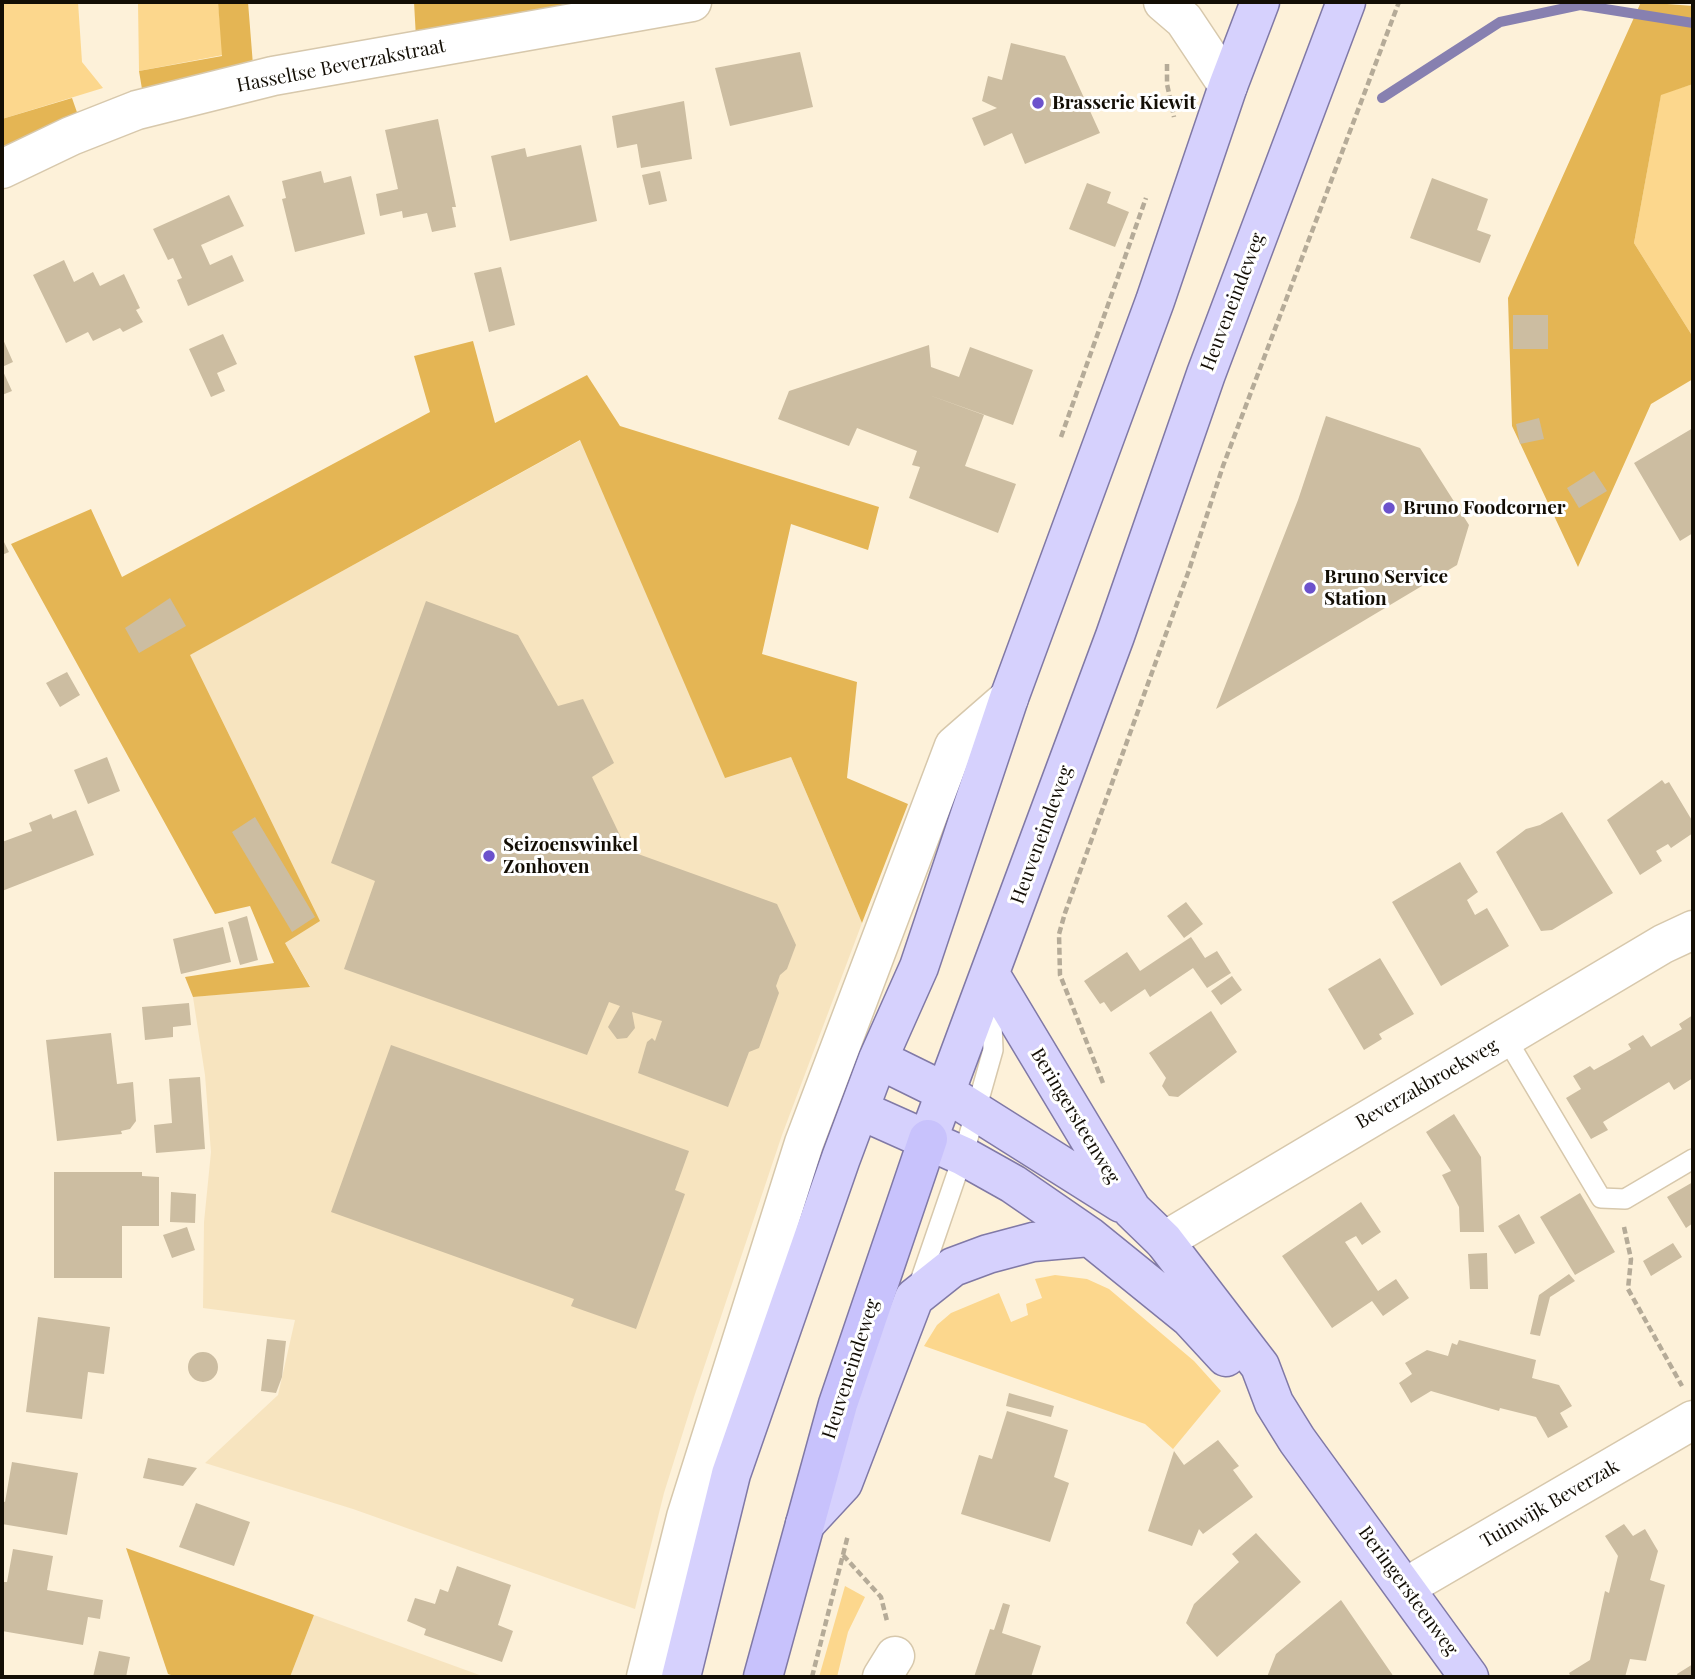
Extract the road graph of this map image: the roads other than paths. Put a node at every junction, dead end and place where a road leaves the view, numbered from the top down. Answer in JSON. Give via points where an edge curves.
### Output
{"nodes":[{"id":1,"x":692,"y":2,"type":"edge"},
{"id":2,"x":1261,"y":2,"type":"edge"},
{"id":3,"x":1338,"y":5,"type":"edge"},
{"id":4,"x":1174,"y":11,"type":"edge"},
{"id":5,"x":1228,"y":86,"type":"junction"},
{"id":6,"x":2,"y":169,"type":"edge"},
{"id":7,"x":1009,"y":698,"type":"junction"},
{"id":8,"x":1693,"y":930,"type":"edge"},
{"id":9,"x":990,"y":974,"type":"junction"},
{"id":10,"x":1506,"y":1038,"type":"junction"},
{"id":11,"x":878,"y":1059,"type":"junction"},
{"id":12,"x":961,"y":1101,"type":"junction"},
{"id":13,"x":860,"y":1110,"type":"junction"},
{"id":14,"x":928,"y":1139,"type":"junction"},
{"id":15,"x":963,"y":1156,"type":"junction"},
{"id":16,"x":1693,"y":1159,"type":"edge"},
{"id":17,"x":1132,"y":1210,"type":"junction"},
{"id":18,"x":1090,"y":1237,"type":"junction"},
{"id":19,"x":1164,"y":1241,"type":"junction"},
{"id":20,"x":915,"y":1298,"type":"junction"},
{"id":21,"x":1274,"y":1403,"type":"junction"},
{"id":22,"x":1690,"y":1407,"type":"edge"},
{"id":23,"x":805,"y":1524,"type":"junction"},
{"id":24,"x":1406,"y":1587,"type":"junction"},
{"id":25,"x":646,"y":1677,"type":"edge"},
{"id":26,"x":681,"y":1677,"type":"edge"},
{"id":27,"x":763,"y":1677,"type":"edge"},
{"id":28,"x":1469,"y":1677,"type":"edge"}],
"edges":[{"from":1,"to":6,"type":"street","name":"Hasseltse Beverzakstraat","via":[[273,76],[137,110]]},
{"from":2,"to":5,"type":"main road"},
{"from":3,"to":9,"type":"main road","name":"Heuveneindeweg","via":[[1107,660]]},
{"from":4,"to":5,"type":"street"},
{"from":5,"to":7,"type":"main road"},
{"from":7,"to":11,"type":"main road","via":[[919,967]]},
{"from":7,"to":25,"type":"street","via":[[954,746],[809,1130],[686,1517]]},
{"from":8,"to":10,"type":"street","name":"Beverzakbroekweg"},
{"from":9,"to":12,"type":"main road","name":"Heuveneindeweg"},
{"from":9,"to":17,"type":"main road","name":"Beringersteenweg"},
{"from":10,"to":16,"type":"lane","via":[[1601,1198],[1625,1199]]},
{"from":10,"to":19,"type":"street","name":"Beverzakbroekweg"},
{"from":11,"to":12,"type":"main road"},
{"from":11,"to":13,"type":"main road"},
{"from":12,"to":14,"type":"main road","name":"Heuveneindeweg"},
{"from":12,"to":15,"type":"lane"},
{"from":12,"to":17,"type":"main road"},
{"from":13,"to":14,"type":"main road","name":"Beringersteenweg"},
{"from":13,"to":26,"type":"main road","via":[[731,1475]]},
{"from":14,"to":15,"type":"main road","name":"Beringersteenweg"},
{"from":14,"to":23,"type":"highway","name":"Heuveneindeweg","via":[[838,1404]]},
{"from":15,"to":18,"type":"main road","name":"Beringersteenweg"},
{"from":15,"to":20,"type":"lane"},
{"from":17,"to":19,"type":"main road","name":"Beringersteenweg"},
{"from":18,"to":20,"type":"main road","via":[[1033,1242],[988,1254],[953,1267]]},
{"from":18,"to":21,"type":"main road","name":"Beringersteenweg","via":[[1190,1318]]},
{"from":19,"to":21,"type":"main road","name":"Beringersteenweg","via":[[1260,1366]]},
{"from":20,"to":23,"type":"main road","via":[[843,1483]]},
{"from":21,"to":24,"type":"main road","name":"Beringersteenweg"},
{"from":22,"to":24,"type":"street","name":"Tuinwijk Beverzak"},
{"from":23,"to":27,"type":"highway","name":"Heuveneindeweg"},
{"from":24,"to":28,"type":"main road","name":"Beringersteenweg"}]}
